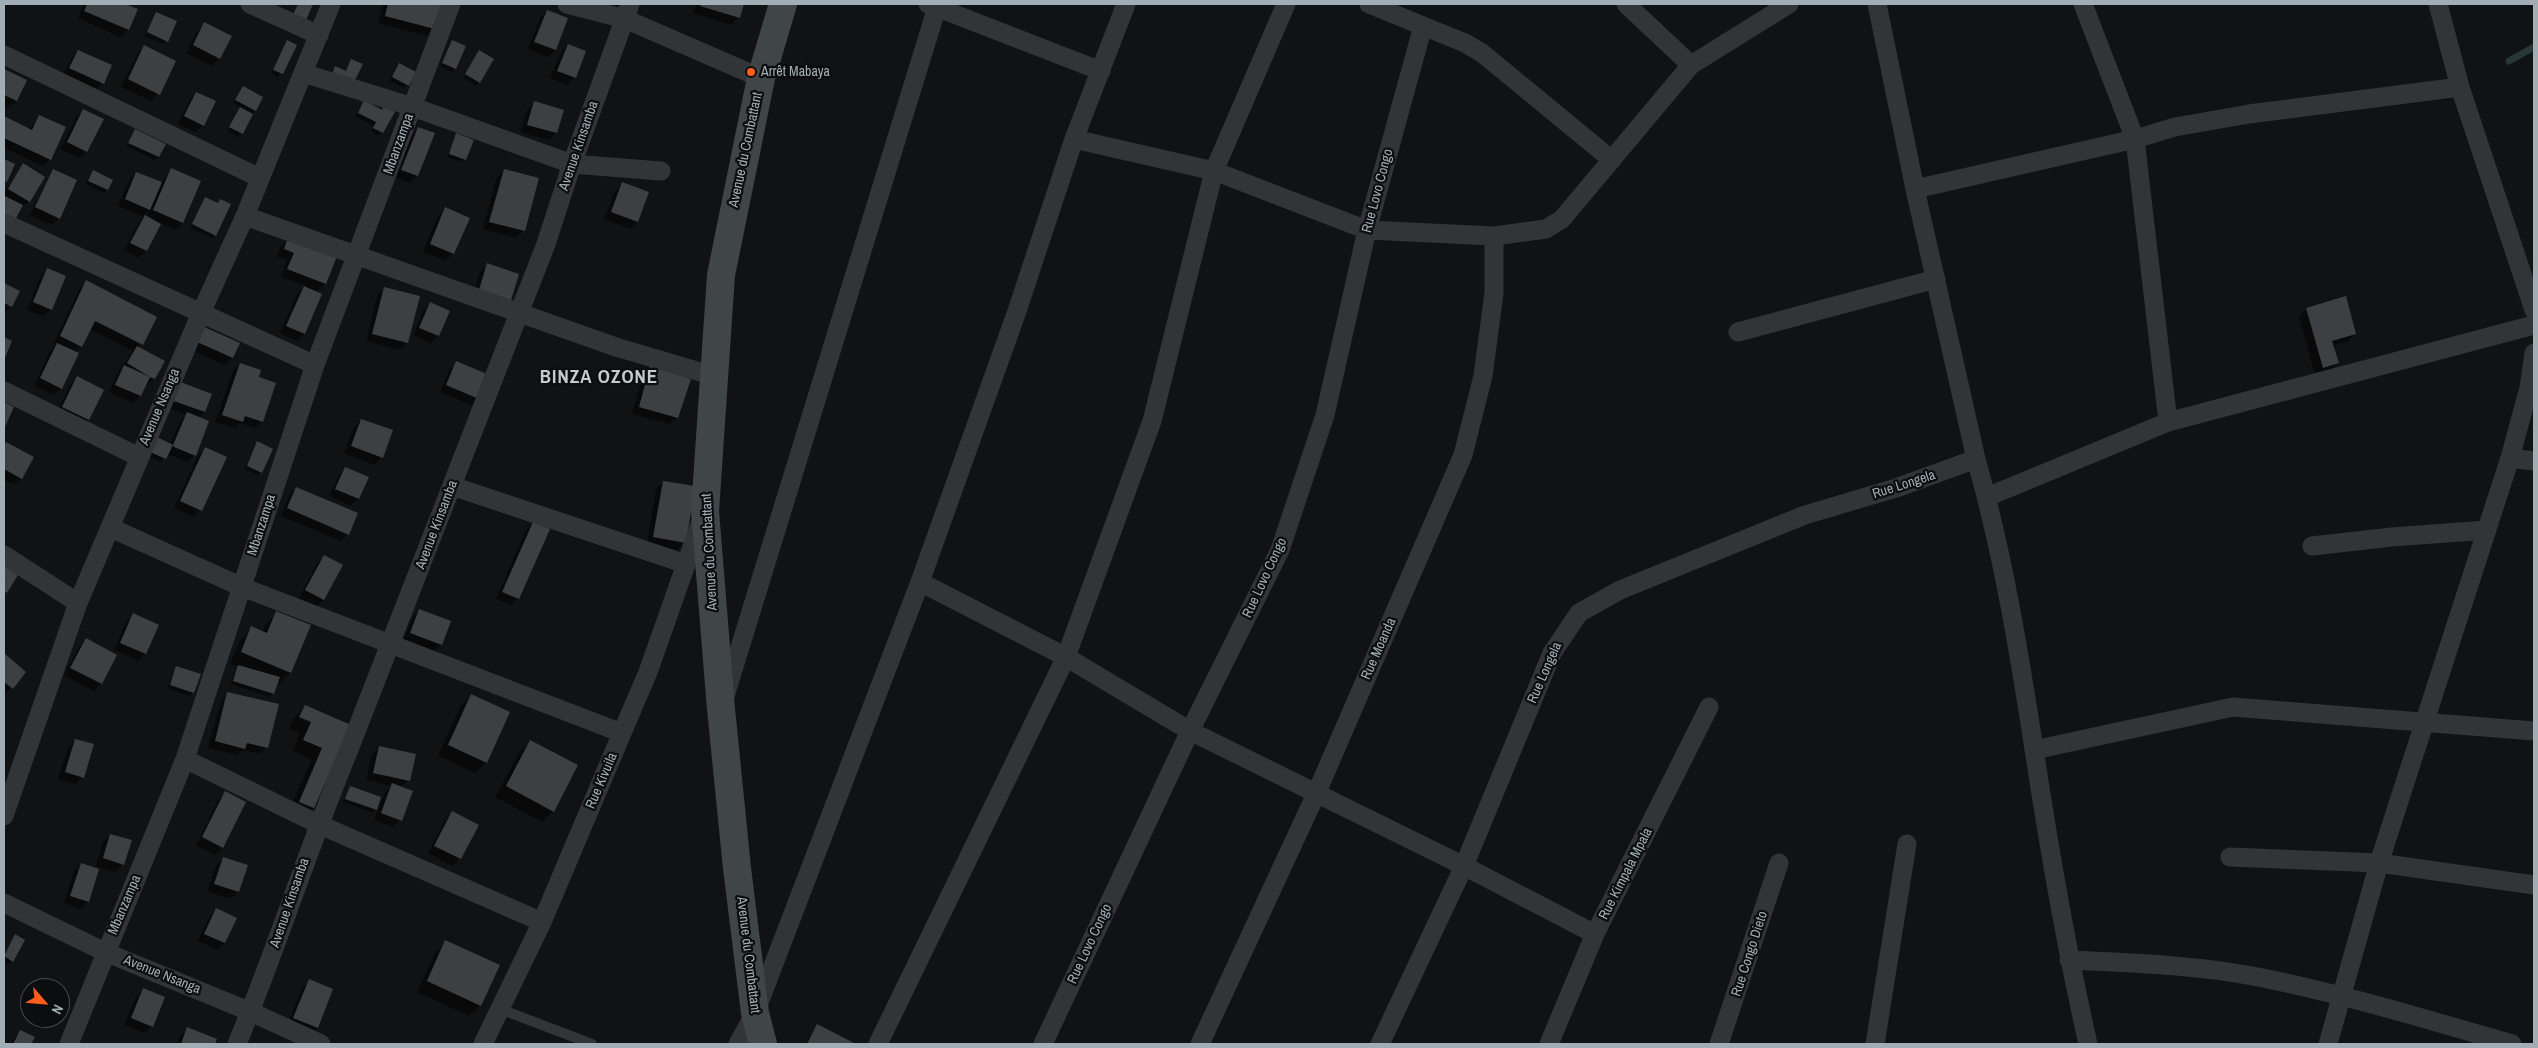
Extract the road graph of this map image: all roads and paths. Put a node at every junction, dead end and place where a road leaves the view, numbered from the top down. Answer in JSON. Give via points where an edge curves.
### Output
{"nodes":[{"id":1,"x":250,"y":4,"type":"edge"},
{"id":2,"x":331,"y":4,"type":"edge"},
{"id":3,"x":452,"y":4,"type":"edge"},
{"id":4,"x":567,"y":4,"type":"edge"},
{"id":5,"x":783,"y":4,"type":"edge"},
{"id":6,"x":1126,"y":4,"type":"edge"},
{"id":7,"x":1286,"y":4,"type":"edge"},
{"id":8,"x":1369,"y":4,"type":"edge"},
{"id":9,"x":1626,"y":4,"type":"edge"},
{"id":10,"x":1789,"y":4,"type":"edge"},
{"id":11,"x":1877,"y":4,"type":"edge"},
{"id":12,"x":2084,"y":4,"type":"edge"},
{"id":13,"x":2438,"y":4,"type":"edge"},
{"id":14,"x":934,"y":5,"type":"edge"},
{"id":15,"x":1766,"y":10,"type":"edge"},
{"id":16,"x":627,"y":11,"type":"edge"},
{"id":17,"x":1423,"y":26,"type":"junction"},
{"id":18,"x":319,"y":35,"type":"junction"},
{"id":19,"x":4,"y":55,"type":"edge"},
{"id":20,"x":1691,"y":65,"type":"junction"},
{"id":21,"x":1101,"y":71,"type":"junction"},
{"id":22,"x":303,"y":73,"type":"junction"},
{"id":23,"x":761,"y":78,"type":"junction"},
{"id":24,"x":2458,"y":81,"type":"junction"},
{"id":25,"x":413,"y":107,"type":"junction"},
{"id":26,"x":2135,"y":139,"type":"junction"},
{"id":27,"x":1074,"y":140,"type":"junction"},
{"id":28,"x":1612,"y":160,"type":"junction"},
{"id":29,"x":572,"y":164,"type":"junction"},
{"id":30,"x":1214,"y":171,"type":"junction"},
{"id":31,"x":660,"y":172,"type":"dead end"},
{"id":32,"x":260,"y":178,"type":"junction"},
{"id":33,"x":1915,"y":189,"type":"junction"},
{"id":34,"x":245,"y":216,"type":"junction"},
{"id":35,"x":4,"y":223,"type":"edge"},
{"id":36,"x":1367,"y":230,"type":"junction"},
{"id":37,"x":1494,"y":236,"type":"junction"},
{"id":38,"x":358,"y":256,"type":"junction"},
{"id":39,"x":1936,"y":279,"type":"junction"},
{"id":40,"x":2534,"y":310,"type":"edge"},
{"id":41,"x":519,"y":312,"type":"junction"},
{"id":42,"x":200,"y":313,"type":"junction"},
{"id":43,"x":2534,"y":325,"type":"edge"},
{"id":44,"x":1738,"y":332,"type":"dead end"},
{"id":45,"x":2534,"y":353,"type":"edge"},
{"id":46,"x":315,"y":365,"type":"junction"},
{"id":47,"x":714,"y":376,"type":"junction"},
{"id":48,"x":4,"y":391,"type":"edge"},
{"id":49,"x":2168,"y":422,"type":"junction"},
{"id":50,"x":139,"y":457,"type":"junction"},
{"id":51,"x":2510,"y":458,"type":"junction"},
{"id":52,"x":1976,"y":459,"type":"junction"},
{"id":53,"x":2534,"y":461,"type":"edge"},
{"id":54,"x":452,"y":486,"type":"junction"},
{"id":55,"x":1987,"y":497,"type":"junction"},
{"id":56,"x":705,"y":511,"type":"junction"},
{"id":57,"x":111,"y":528,"type":"junction"},
{"id":58,"x":2487,"y":530,"type":"junction"},
{"id":59,"x":2312,"y":546,"type":"dead end"},
{"id":60,"x":4,"y":555,"type":"edge"},
{"id":61,"x":686,"y":564,"type":"junction"},
{"id":62,"x":920,"y":582,"type":"junction"},
{"id":63,"x":242,"y":586,"type":"junction"},
{"id":64,"x":78,"y":602,"type":"junction"},
{"id":65,"x":390,"y":645,"type":"junction"},
{"id":66,"x":1066,"y":657,"type":"junction"},
{"id":67,"x":1709,"y":708,"type":"dead end"},
{"id":68,"x":721,"y":710,"type":"junction"},
{"id":69,"x":2425,"y":723,"type":"junction"},
{"id":70,"x":1190,"y":731,"type":"junction"},
{"id":71,"x":2534,"y":731,"type":"edge"},
{"id":72,"x":622,"y":733,"type":"junction"},
{"id":73,"x":2034,"y":750,"type":"junction"},
{"id":74,"x":185,"y":759,"type":"junction"},
{"id":75,"x":10,"y":778,"type":"edge"},
{"id":76,"x":1316,"y":794,"type":"junction"},
{"id":77,"x":4,"y":816,"type":"edge"},
{"id":78,"x":318,"y":824,"type":"junction"},
{"id":79,"x":1907,"y":844,"type":"dead end"},
{"id":80,"x":2230,"y":857,"type":"dead end"},
{"id":81,"x":1779,"y":863,"type":"dead end"},
{"id":82,"x":2378,"y":864,"type":"junction"},
{"id":83,"x":1464,"y":866,"type":"junction"},
{"id":84,"x":2534,"y":885,"type":"edge"},
{"id":85,"x":4,"y":903,"type":"edge"},
{"id":86,"x":542,"y":922,"type":"junction"},
{"id":87,"x":1595,"y":934,"type":"junction"},
{"id":88,"x":105,"y":952,"type":"junction"},
{"id":89,"x":2069,"y":960,"type":"junction"},
{"id":90,"x":2344,"y":996,"type":"junction"},
{"id":91,"x":500,"y":1010,"type":"junction"},
{"id":92,"x":251,"y":1012,"type":"junction"},
{"id":93,"x":755,"y":1013,"type":"junction"},
{"id":94,"x":69,"y":1044,"type":"edge"},
{"id":95,"x":237,"y":1044,"type":"edge"},
{"id":96,"x":321,"y":1044,"type":"edge"},
{"id":97,"x":483,"y":1044,"type":"edge"},
{"id":98,"x":592,"y":1044,"type":"edge"},
{"id":99,"x":738,"y":1044,"type":"edge"},
{"id":100,"x":763,"y":1044,"type":"edge"},
{"id":101,"x":878,"y":1044,"type":"edge"},
{"id":102,"x":1043,"y":1044,"type":"edge"},
{"id":103,"x":1200,"y":1044,"type":"edge"},
{"id":104,"x":1380,"y":1044,"type":"edge"},
{"id":105,"x":1549,"y":1044,"type":"edge"},
{"id":106,"x":1719,"y":1044,"type":"edge"},
{"id":107,"x":1875,"y":1044,"type":"edge"},
{"id":108,"x":2088,"y":1044,"type":"edge"},
{"id":109,"x":2328,"y":1044,"type":"edge"},
{"id":110,"x":2512,"y":1044,"type":"edge"}],
"edges":[{"from":1,"to":18,"type":"street"},
{"from":2,"to":18,"type":"street","name":"Avenue Nsanga"},
{"from":3,"to":25,"type":"street","name":"Mbanzampa"},
{"from":4,"to":16,"type":"street"},
{"from":5,"to":23,"type":"street","name":"Avenue du Combattant"},
{"from":6,"to":21,"type":"street"},
{"from":7,"to":30,"type":"street"},
{"from":8,"to":17,"type":"street"},
{"from":9,"to":20,"type":"street"},
{"from":10,"to":15,"type":"street"},
{"from":11,"to":33,"type":"street"},
{"from":12,"to":26,"type":"street"},
{"from":13,"to":24,"type":"street"},
{"from":14,"to":21,"type":"street"},
{"from":14,"to":68,"type":"street"},
{"from":15,"to":20,"type":"street"},
{"from":16,"to":23,"type":"street"},
{"from":16,"to":29,"type":"street","name":"Avenue Kinsamba"},
{"from":17,"to":28,"type":"street","via":[[1482,53]]},
{"from":17,"to":36,"type":"street","name":"Rue Lovo Congo"},
{"from":18,"to":22,"type":"street","name":"Avenue Nsanga"},
{"from":19,"to":32,"type":"street"},
{"from":20,"to":28,"type":"street"},
{"from":21,"to":27,"type":"street"},
{"from":22,"to":25,"type":"street"},
{"from":22,"to":32,"type":"street","name":"Avenue Nsanga"},
{"from":23,"to":47,"type":"street","name":"Avenue du Combattant","via":[[721,275]]},
{"from":24,"to":26,"type":"street","via":[[2175,127]]},
{"from":24,"to":40,"type":"street"},
{"from":25,"to":29,"type":"street"},
{"from":25,"to":38,"type":"street","name":"Mbanzampa"},
{"from":26,"to":33,"type":"street"},
{"from":26,"to":49,"type":"street"},
{"from":27,"to":30,"type":"street"},
{"from":27,"to":62,"type":"street"},
{"from":28,"to":37,"type":"street","via":[[1562,219],[1546,229]]},
{"from":29,"to":31,"type":"street"},
{"from":29,"to":41,"type":"street","name":"Avenue Kinsamba"},
{"from":30,"to":36,"type":"street"},
{"from":30,"to":66,"type":"street","via":[[1152,421]]},
{"from":32,"to":34,"type":"street","name":"Avenue Nsanga"},
{"from":33,"to":39,"type":"street"},
{"from":34,"to":38,"type":"street"},
{"from":34,"to":42,"type":"street","name":"Avenue Nsanga"},
{"from":35,"to":42,"type":"street"},
{"from":36,"to":37,"type":"street"},
{"from":36,"to":70,"type":"street","name":"Rue Lovo Congo","via":[[1325,415],[1280,550]]},
{"from":37,"to":76,"type":"street","name":"Rue Moanda","via":[[1494,293],[1483,376],[1463,455]]},
{"from":38,"to":41,"type":"street"},
{"from":38,"to":46,"type":"street","name":"Mbanzampa"},
{"from":39,"to":44,"type":"street"},
{"from":39,"to":52,"type":"street"},
{"from":41,"to":47,"type":"street","via":[[616,347]]},
{"from":41,"to":54,"type":"street","name":"Avenue Kinsamba"},
{"from":42,"to":46,"type":"street"},
{"from":42,"to":50,"type":"street","name":"Avenue Nsanga"},
{"from":43,"to":49,"type":"street"},
{"from":45,"to":51,"type":"street","via":[[2529,388]]},
{"from":46,"to":63,"type":"street","name":"Mbanzampa"},
{"from":47,"to":56,"type":"street","name":"Avenue du Combattant"},
{"from":48,"to":50,"type":"street"},
{"from":49,"to":55,"type":"street"},
{"from":50,"to":57,"type":"street","name":"Avenue Nsanga"},
{"from":51,"to":53,"type":"street"},
{"from":51,"to":58,"type":"street"},
{"from":52,"to":55,"type":"street"},
{"from":52,"to":83,"type":"street","name":"Rue Longela","via":[[1896,488],[1805,515],[1620,590],[1579,613],[1552,653]]},
{"from":54,"to":61,"type":"street"},
{"from":54,"to":65,"type":"street","name":"Avenue Kinsamba"},
{"from":55,"to":73,"type":"street","via":[[2019,651]]},
{"from":56,"to":61,"type":"street","name":"Rue Kivuila"},
{"from":56,"to":68,"type":"street","name":"Avenue du Combattant"},
{"from":57,"to":63,"type":"street"},
{"from":57,"to":64,"type":"street","name":"Avenue Nsanga"},
{"from":58,"to":59,"type":"street"},
{"from":58,"to":69,"type":"street"},
{"from":60,"to":64,"type":"street"},
{"from":61,"to":72,"type":"street","name":"Rue Kivuila","via":[[648,672]]},
{"from":62,"to":66,"type":"street"},
{"from":62,"to":93,"type":"street"},
{"from":63,"to":65,"type":"street"},
{"from":63,"to":74,"type":"street","name":"Mbanzampa"},
{"from":64,"to":75,"type":"street","name":"Avenue Nsanga"},
{"from":65,"to":72,"type":"street"},
{"from":65,"to":78,"type":"street","name":"Avenue Kinsamba"},
{"from":66,"to":70,"type":"street"},
{"from":66,"to":101,"type":"street"},
{"from":67,"to":87,"type":"street","name":"Rue Kimpala Mpala"},
{"from":68,"to":93,"type":"street","name":"Avenue du Combattant"},
{"from":69,"to":71,"type":"street"},
{"from":69,"to":73,"type":"street","via":[[2233,707]]},
{"from":69,"to":82,"type":"street"},
{"from":70,"to":76,"type":"street"},
{"from":70,"to":102,"type":"street","name":"Rue Lovo Congo"},
{"from":72,"to":86,"type":"street","name":"Rue Kivuila"},
{"from":73,"to":89,"type":"street"},
{"from":74,"to":78,"type":"street"},
{"from":74,"to":88,"type":"street","name":"Mbanzampa"},
{"from":75,"to":77,"type":"street","name":"Avenue Nsanga"},
{"from":76,"to":83,"type":"street"},
{"from":76,"to":103,"type":"street","name":"Rue Moanda"},
{"from":78,"to":86,"type":"street"},
{"from":78,"to":92,"type":"street","name":"Avenue Kinsamba"},
{"from":79,"to":107,"type":"street"},
{"from":80,"to":82,"type":"street"},
{"from":81,"to":106,"type":"street","name":"Rue Congo Dieto"},
{"from":82,"to":84,"type":"street"},
{"from":82,"to":90,"type":"street"},
{"from":83,"to":87,"type":"street"},
{"from":83,"to":104,"type":"street","name":"Rue Longela"},
{"from":85,"to":88,"type":"street","name":"Avenue Nsanga"},
{"from":86,"to":91,"type":"street","name":"Rue Kivuila"},
{"from":87,"to":105,"type":"street","name":"Rue Kimpala Mpala"},
{"from":88,"to":92,"type":"street","name":"Avenue Nsanga"},
{"from":88,"to":94,"type":"street","name":"Mbanzampa"},
{"from":89,"to":90,"type":"street","via":[[2152,964],[2232,973]]},
{"from":89,"to":108,"type":"street"},
{"from":90,"to":109,"type":"street"},
{"from":90,"to":110,"type":"street"},
{"from":91,"to":97,"type":"street","name":"Rue Kivuila"},
{"from":91,"to":98,"type":"lane"},
{"from":92,"to":95,"type":"street","name":"Avenue Kinsamba"},
{"from":92,"to":96,"type":"street","name":"Avenue Nsanga"},
{"from":93,"to":99,"type":"street"},
{"from":93,"to":100,"type":"street","name":"Avenue du Combattant"}]}
